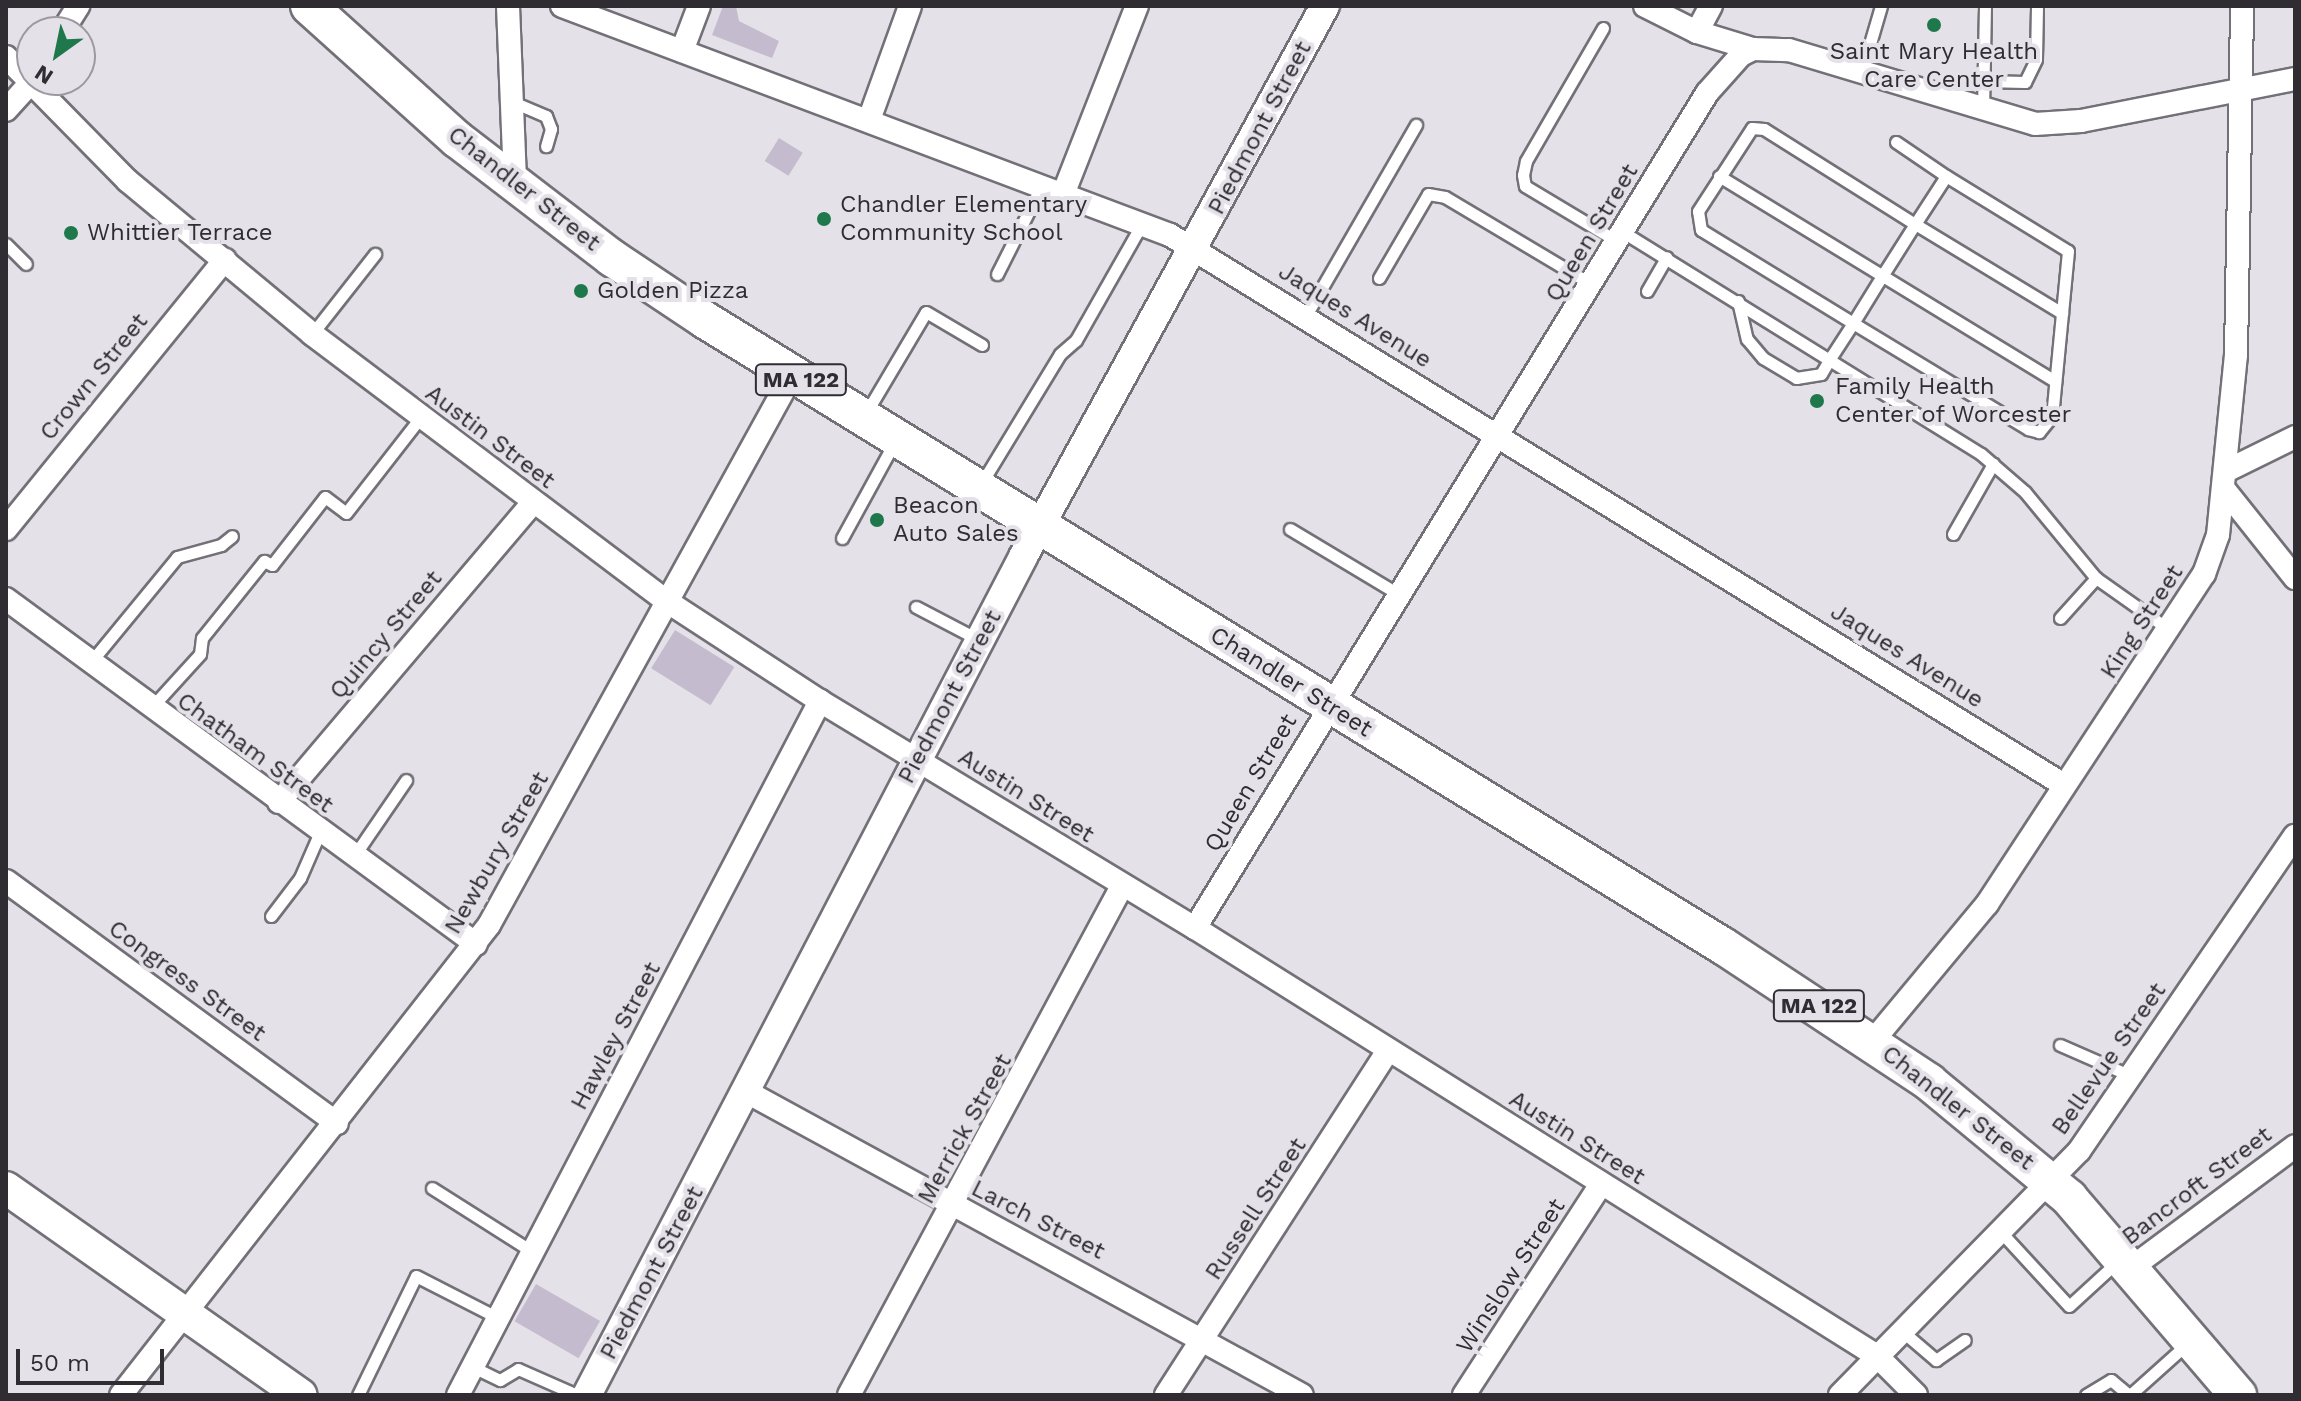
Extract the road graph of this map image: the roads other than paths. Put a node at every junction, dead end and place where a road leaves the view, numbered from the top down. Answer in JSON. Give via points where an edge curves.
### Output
{"nodes":[{"id":1,"x":309,"y":6,"type":"edge"},
{"id":2,"x":508,"y":6,"type":"edge"},
{"id":3,"x":562,"y":6,"type":"edge"},
{"id":4,"x":699,"y":6,"type":"edge"},
{"id":5,"x":910,"y":6,"type":"edge"},
{"id":6,"x":1137,"y":6,"type":"edge"},
{"id":7,"x":1325,"y":6,"type":"edge"},
{"id":8,"x":1645,"y":6,"type":"edge"},
{"id":9,"x":1711,"y":6,"type":"edge"},
{"id":10,"x":1881,"y":6,"type":"edge"},
{"id":11,"x":1985,"y":6,"type":"edge"},
{"id":12,"x":2037,"y":6,"type":"edge"},
{"id":13,"x":2242,"y":6,"type":"edge"},
{"id":14,"x":1603,"y":28,"type":"dead end"},
{"id":15,"x":1697,"y":32,"type":"junction"},
{"id":16,"x":1753,"y":49,"type":"junction"},
{"id":17,"x":682,"y":51,"type":"junction"},
{"id":18,"x":1862,"y":71,"type":"junction"},
{"id":19,"x":2295,"y":79,"type":"edge"},
{"id":20,"x":1983,"y":81,"type":"junction"},
{"id":21,"x":2239,"y":88,"type":"junction"},
{"id":22,"x":46,"y":96,"type":"edge"},
{"id":23,"x":513,"y":102,"type":"junction"},
{"id":24,"x":1983,"y":110,"type":"junction"},
{"id":25,"x":869,"y":120,"type":"junction"},
{"id":26,"x":1416,"y":125,"type":"dead end"},
{"id":27,"x":1896,"y":142,"type":"dead end"},
{"id":28,"x":546,"y":146,"type":"dead end"},
{"id":29,"x":1719,"y":176,"type":"junction"},
{"id":30,"x":1946,"y":176,"type":"junction"},
{"id":31,"x":515,"y":184,"type":"junction"},
{"id":32,"x":1042,"y":184,"type":"junction"},
{"id":33,"x":1064,"y":192,"type":"junction"},
{"id":34,"x":1142,"y":223,"type":"junction"},
{"id":35,"x":1915,"y":224,"type":"junction"},
{"id":36,"x":1620,"y":237,"type":"junction"},
{"id":37,"x":6,"y":244,"type":"edge"},
{"id":38,"x":1196,"y":249,"type":"junction"},
{"id":39,"x":375,"y":254,"type":"dead end"},
{"id":40,"x":1667,"y":257,"type":"junction"},
{"id":41,"x":225,"y":260,"type":"junction"},
{"id":42,"x":26,"y":264,"type":"dead end"},
{"id":43,"x":997,"y":274,"type":"dead end"},
{"id":44,"x":1882,"y":276,"type":"junction"},
{"id":45,"x":1379,"y":278,"type":"dead end"},
{"id":46,"x":1592,"y":284,"type":"junction"},
{"id":47,"x":1647,"y":291,"type":"dead end"},
{"id":48,"x":1738,"y":301,"type":"junction"},
{"id":49,"x":2062,"y":313,"type":"junction"},
{"id":50,"x":1305,"y":317,"type":"junction"},
{"id":51,"x":1853,"y":323,"type":"junction"},
{"id":52,"x":312,"y":334,"type":"junction"},
{"id":53,"x":982,"y":345,"type":"dead end"},
{"id":54,"x":1831,"y":357,"type":"junction"},
{"id":55,"x":792,"y":375,"type":"junction"},
{"id":56,"x":2055,"y":381,"type":"junction"},
{"id":57,"x":864,"y":417,"type":"junction"},
{"id":58,"x":420,"y":418,"type":"junction"},
{"id":59,"x":1499,"y":435,"type":"junction"},
{"id":60,"x":897,"y":437,"type":"junction"},
{"id":61,"x":2295,"y":437,"type":"edge"},
{"id":62,"x":1993,"y":464,"type":"junction"},
{"id":63,"x":2225,"y":480,"type":"junction"},
{"id":64,"x":979,"y":487,"type":"junction"},
{"id":65,"x":533,"y":502,"type":"junction"},
{"id":66,"x":1041,"y":525,"type":"junction"},
{"id":67,"x":6,"y":529,"type":"edge"},
{"id":68,"x":1290,"y":529,"type":"dead end"},
{"id":69,"x":1953,"y":534,"type":"dead end"},
{"id":70,"x":232,"y":536,"type":"dead end"},
{"id":71,"x":842,"y":538,"type":"dead end"},
{"id":72,"x":2096,"y":578,"type":"junction"},
{"id":73,"x":2295,"y":578,"type":"edge"},
{"id":74,"x":1400,"y":595,"type":"junction"},
{"id":75,"x":6,"y":599,"type":"edge"},
{"id":76,"x":668,"y":602,"type":"junction"},
{"id":77,"x":916,"y":607,"type":"dead end"},
{"id":78,"x":2060,"y":618,"type":"dead end"},
{"id":79,"x":2169,"y":629,"type":"junction"},
{"id":80,"x":980,"y":640,"type":"junction"},
{"id":81,"x":90,"y":663,"type":"junction"},
{"id":82,"x":820,"y":701,"type":"junction"},
{"id":83,"x":1328,"y":707,"type":"junction"},
{"id":84,"x":150,"y":709,"type":"junction"},
{"id":85,"x":917,"y":758,"type":"junction"},
{"id":86,"x":406,"y":780,"type":"dead end"},
{"id":87,"x":2064,"y":785,"type":"junction"},
{"id":88,"x":279,"y":802,"type":"junction"},
{"id":89,"x":320,"y":832,"type":"junction"},
{"id":90,"x":2295,"y":836,"type":"edge"},
{"id":91,"x":354,"y":856,"type":"junction"},
{"id":92,"x":6,"y":881,"type":"edge"},
{"id":93,"x":1122,"y":886,"type":"junction"},
{"id":94,"x":271,"y":916,"type":"dead end"},
{"id":95,"x":1195,"y":928,"type":"junction"},
{"id":96,"x":476,"y":944,"type":"junction"},
{"id":97,"x":1872,"y":1042,"type":"junction"},
{"id":98,"x":2060,"y":1045,"type":"dead end"},
{"id":99,"x":1388,"y":1050,"type":"junction"},
{"id":100,"x":2131,"y":1076,"type":"junction"},
{"id":101,"x":747,"y":1092,"type":"junction"},
{"id":102,"x":337,"y":1123,"type":"junction"},
{"id":103,"x":2295,"y":1146,"type":"edge"},
{"id":104,"x":2049,"y":1179,"type":"junction"},
{"id":105,"x":1601,"y":1184,"type":"junction"},
{"id":106,"x":6,"y":1188,"type":"edge"},
{"id":107,"x":432,"y":1188,"type":"dead end"},
{"id":108,"x":952,"y":1204,"type":"junction"},
{"id":109,"x":1999,"y":1230,"type":"junction"},
{"id":110,"x":533,"y":1252,"type":"junction"},
{"id":111,"x":2126,"y":1263,"type":"junction"},
{"id":112,"x":185,"y":1316,"type":"junction"},
{"id":113,"x":498,"y":1318,"type":"junction"},
{"id":114,"x":1902,"y":1330,"type":"junction"},
{"id":115,"x":1203,"y":1337,"type":"junction"},
{"id":116,"x":2193,"y":1339,"type":"junction"},
{"id":117,"x":1965,"y":1340,"type":"dead end"},
{"id":118,"x":1877,"y":1356,"type":"junction"},
{"id":119,"x":473,"y":1367,"type":"junction"},
{"id":120,"x":121,"y":1395,"type":"edge"},
{"id":121,"x":301,"y":1395,"type":"edge"},
{"id":122,"x":358,"y":1395,"type":"edge"},
{"id":123,"x":458,"y":1395,"type":"edge"},
{"id":124,"x":577,"y":1395,"type":"edge"},
{"id":125,"x":587,"y":1395,"type":"edge"},
{"id":126,"x":849,"y":1395,"type":"edge"},
{"id":127,"x":1166,"y":1395,"type":"edge"},
{"id":128,"x":1302,"y":1395,"type":"edge"},
{"id":129,"x":1464,"y":1395,"type":"edge"},
{"id":130,"x":1840,"y":1395,"type":"edge"},
{"id":131,"x":1916,"y":1395,"type":"edge"},
{"id":132,"x":2086,"y":1395,"type":"edge"},
{"id":133,"x":2129,"y":1395,"type":"edge"},
{"id":134,"x":2238,"y":1395,"type":"edge"}],
"edges":[{"from":1,"to":31,"type":"main road","name":"Chandler Street","number":"MA 122","via":[[431,117]]},
{"from":2,"to":23,"type":"street"},
{"from":3,"to":17,"type":"street","name":"Jaques Avenue"},
{"from":4,"to":17,"type":"street"},
{"from":5,"to":25,"type":"street"},
{"from":6,"to":33,"type":"street"},
{"from":7,"to":38,"type":"street","name":"Piedmont Street"},
{"from":8,"to":15,"type":"street"},
{"from":9,"to":15,"type":"street"},
{"from":10,"to":18,"type":"lane"},
{"from":11,"to":20,"type":"lane"},
{"from":12,"to":20,"type":"lane","via":[[2036,59],[2025,82]]},
{"from":13,"to":21,"type":"street","name":"King Street"},
{"from":14,"to":36,"type":"lane","via":[[1526,161],[1523,175],[1525,186]]},
{"from":15,"to":16,"type":"street"},
{"from":16,"to":18,"type":"street","via":[[1789,50]]},
{"from":16,"to":36,"type":"street","name":"Queen Street","via":[[1707,93]]},
{"from":17,"to":25,"type":"street","name":"Jaques Avenue"},
{"from":18,"to":24,"type":"street"},
{"from":19,"to":21,"type":"street"},
{"from":20,"to":24,"type":"lane"},
{"from":21,"to":24,"type":"street","via":[[2081,121],[2035,124]]},
{"from":21,"to":63,"type":"street","name":"King Street","via":[[2241,235]]},
{"from":22,"to":41,"type":"street","name":"Austin Street","via":[[128,181]]},
{"from":23,"to":28,"type":"lane","via":[[546,116],[551,129]]},
{"from":23,"to":31,"type":"street"},
{"from":25,"to":32,"type":"street","name":"Jaques Avenue"},
{"from":26,"to":50,"type":"lane"},
{"from":27,"to":30,"type":"lane"},
{"from":29,"to":35,"type":"lane","via":[[1744,135],[1752,128],[1764,129]]},
{"from":29,"to":44,"type":"lane"},
{"from":29,"to":51,"type":"lane","via":[[1698,211],[1701,230]]},
{"from":30,"to":35,"type":"lane"},
{"from":30,"to":49,"type":"lane","via":[[2068,251]]},
{"from":31,"to":55,"type":"main road","name":"Chandler Street","number":"MA 122","via":[[624,266]]},
{"from":32,"to":33,"type":"street","name":"Jaques Avenue"},
{"from":32,"to":43,"type":"lane"},
{"from":33,"to":34,"type":"street","name":"Jaques Avenue"},
{"from":34,"to":38,"type":"street","name":"Jaques Avenue"},
{"from":34,"to":64,"type":"lane","via":[[1076,340],[1060,354]]},
{"from":35,"to":44,"type":"lane"},
{"from":35,"to":49,"type":"lane"},
{"from":36,"to":40,"type":"lane"},
{"from":36,"to":46,"type":"street","name":"Queen Street"},
{"from":37,"to":42,"type":"lane"},
{"from":38,"to":50,"type":"street","name":"Jaques Avenue"},
{"from":38,"to":66,"type":"street","name":"Piedmont Street"},
{"from":39,"to":52,"type":"lane"},
{"from":40,"to":47,"type":"lane"},
{"from":40,"to":48,"type":"lane"},
{"from":41,"to":52,"type":"street","name":"Austin Street"},
{"from":41,"to":67,"type":"street","name":"Crown Street"},
{"from":44,"to":51,"type":"lane"},
{"from":44,"to":56,"type":"lane"},
{"from":45,"to":46,"type":"lane","via":[[1428,194],[1445,197]]},
{"from":46,"to":59,"type":"street","name":"Queen Street"},
{"from":48,"to":54,"type":"lane"},
{"from":48,"to":54,"type":"lane","via":[[1747,339],[1763,358],[1796,378],[1821,374]]},
{"from":49,"to":56,"type":"lane"},
{"from":50,"to":59,"type":"street","name":"Jaques Avenue"},
{"from":51,"to":54,"type":"lane"},
{"from":51,"to":56,"type":"lane","via":[[2039,432],[2052,416]]},
{"from":52,"to":58,"type":"street","name":"Austin Street"},
{"from":53,"to":57,"type":"lane","via":[[926,312]]},
{"from":54,"to":62,"type":"lane"},
{"from":55,"to":57,"type":"main road","name":"Chandler Street","number":"MA 122"},
{"from":55,"to":76,"type":"street","name":"Newbury Street"},
{"from":57,"to":60,"type":"main road","name":"Chandler Street","number":"MA 122"},
{"from":58,"to":65,"type":"street","name":"Austin Street"},
{"from":58,"to":84,"type":"lane","via":[[346,513],[325,497],[272,565],[264,561],[202,638],[200,654]]},
{"from":59,"to":74,"type":"street","name":"Queen Street"},
{"from":59,"to":87,"type":"street","name":"Jaques Avenue"},
{"from":60,"to":64,"type":"main road","name":"Chandler Street","number":"MA 122"},
{"from":60,"to":71,"type":"lane"},
{"from":61,"to":63,"type":"street"},
{"from":62,"to":69,"type":"lane"},
{"from":62,"to":72,"type":"lane","via":[[2034,501]]},
{"from":63,"to":73,"type":"street"},
{"from":63,"to":79,"type":"street","name":"King Street","via":[[2218,535],[2204,574]]},
{"from":64,"to":66,"type":"main road","name":"Chandler Street","number":"MA 122"},
{"from":65,"to":76,"type":"street","name":"Austin Street"},
{"from":65,"to":88,"type":"street","name":"Quincy Street"},
{"from":66,"to":80,"type":"street","name":"Piedmont Street"},
{"from":66,"to":83,"type":"main road","name":"Chandler Street","number":"MA 122"},
{"from":68,"to":74,"type":"lane"},
{"from":70,"to":81,"type":"lane","via":[[221,545],[177,557]]},
{"from":72,"to":78,"type":"lane"},
{"from":72,"to":79,"type":"lane"},
{"from":74,"to":83,"type":"street","name":"Queen Street"},
{"from":75,"to":81,"type":"street","name":"Chatham Street"},
{"from":76,"to":82,"type":"street","name":"Austin Street"},
{"from":76,"to":96,"type":"street","name":"Newbury Street"},
{"from":77,"to":80,"type":"lane"},
{"from":79,"to":87,"type":"street","name":"King Street"},
{"from":80,"to":85,"type":"street","name":"Piedmont Street"},
{"from":81,"to":84,"type":"street","name":"Chatham Street"},
{"from":82,"to":85,"type":"street","name":"Austin Street"},
{"from":82,"to":110,"type":"street","name":"Hawley Street"},
{"from":83,"to":95,"type":"street","name":"Queen Street"},
{"from":83,"to":97,"type":"main road","name":"Chandler Street","number":"MA 122"},
{"from":84,"to":88,"type":"street","name":"Chatham Street"},
{"from":85,"to":93,"type":"street","name":"Austin Street"},
{"from":85,"to":101,"type":"street","name":"Piedmont Street"},
{"from":86,"to":91,"type":"lane"},
{"from":87,"to":97,"type":"street","name":"King Street","via":[[1987,904]]},
{"from":88,"to":89,"type":"street","name":"Chatham Street"},
{"from":89,"to":91,"type":"street","name":"Chatham Street"},
{"from":89,"to":94,"type":"lane","via":[[300,878]]},
{"from":90,"to":100,"type":"street","name":"Bellevue Street"},
{"from":91,"to":96,"type":"street","name":"Chatham Street"},
{"from":92,"to":102,"type":"street","name":"Congress Street"},
{"from":93,"to":95,"type":"street","name":"Austin Street"},
{"from":93,"to":108,"type":"street","name":"Merrick Street"},
{"from":95,"to":99,"type":"street","name":"Austin Street"},
{"from":96,"to":102,"type":"street","name":"Newbury Street"},
{"from":97,"to":104,"type":"main road","name":"Chandler Street","number":"MA 122"},
{"from":98,"to":100,"type":"lane"},
{"from":99,"to":105,"type":"street","name":"Austin Street"},
{"from":99,"to":115,"type":"street","name":"Russell Street"},
{"from":100,"to":104,"type":"street","name":"Bellevue Street","via":[[2079,1151]]},
{"from":101,"to":108,"type":"street","name":"Larch Street"},
{"from":101,"to":125,"type":"street","name":"Piedmont Street"},
{"from":102,"to":112,"type":"street","name":"Newbury Street"},
{"from":103,"to":111,"type":"street","name":"Bancroft Street"},
{"from":104,"to":109,"type":"street","name":"Bellevue Street"},
{"from":104,"to":111,"type":"main road","name":"Chandler Street","number":"MA 122"},
{"from":105,"to":118,"type":"street","name":"Austin Street"},
{"from":105,"to":129,"type":"street","name":"Winslow Street"},
{"from":106,"to":112,"type":"main road"},
{"from":107,"to":110,"type":"lane"},
{"from":108,"to":115,"type":"street","name":"Larch Street"},
{"from":108,"to":126,"type":"street","name":"Merrick Street"},
{"from":109,"to":111,"type":"lane","via":[[2069,1306]]},
{"from":109,"to":114,"type":"street","name":"Bellevue Street"},
{"from":110,"to":113,"type":"street","name":"Hawley Street"},
{"from":111,"to":116,"type":"main road","name":"Chandler Street","number":"MA 122"},
{"from":112,"to":120,"type":"street","name":"Newbury Street"},
{"from":112,"to":121,"type":"main road"},
{"from":113,"to":119,"type":"street","name":"Hawley Street"},
{"from":113,"to":122,"type":"lane","via":[[416,1276]]},
{"from":114,"to":117,"type":"lane","via":[[1936,1360]]},
{"from":114,"to":118,"type":"street","name":"Bellevue Street"},
{"from":115,"to":127,"type":"street","name":"Russell Street"},
{"from":115,"to":128,"type":"street","name":"Larch Street"},
{"from":116,"to":133,"type":"lane"},
{"from":116,"to":134,"type":"main road","name":"Chandler Street","number":"MA 122"},
{"from":118,"to":130,"type":"street","name":"Bellevue Street"},
{"from":118,"to":131,"type":"street","name":"Austin Street"},
{"from":119,"to":123,"type":"street","name":"Hawley Street"},
{"from":119,"to":124,"type":"lane","via":[[500,1380],[518,1369]]},
{"from":132,"to":133,"type":"lane","via":[[2111,1380]]}]}
